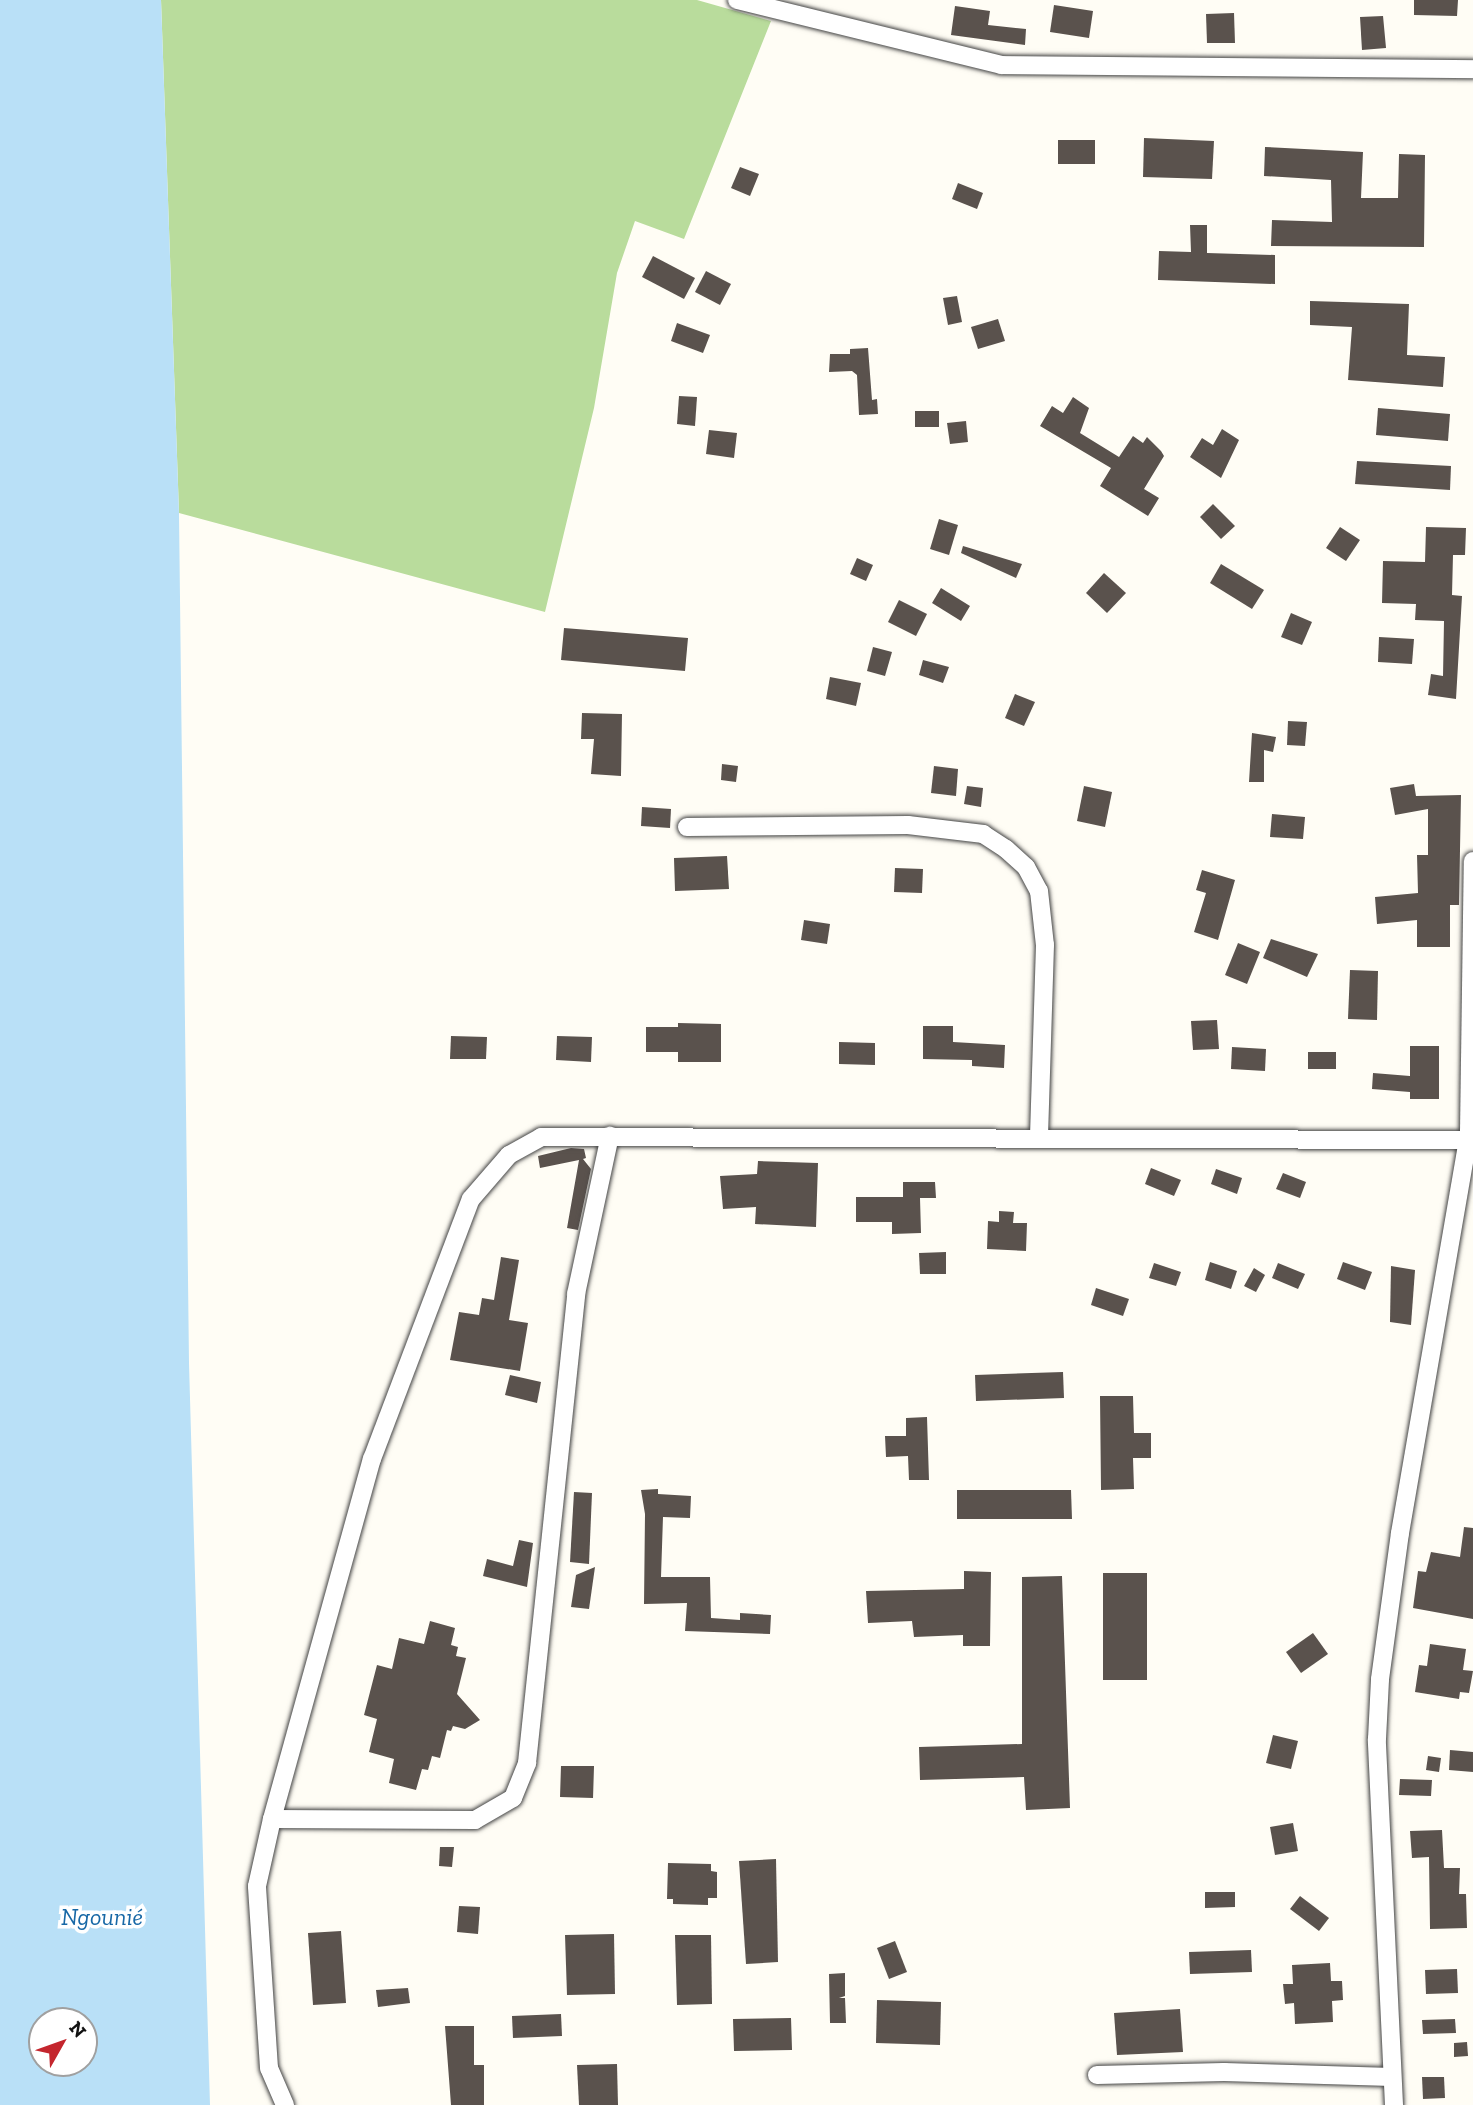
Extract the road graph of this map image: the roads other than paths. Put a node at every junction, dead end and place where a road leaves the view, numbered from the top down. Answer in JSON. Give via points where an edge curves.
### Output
{"nodes":[{"id":1,"x":737,"y":0,"type":"edge"},
{"id":2,"x":1473,"y":69,"type":"edge"},
{"id":3,"x":687,"y":827,"type":"dead end"},
{"id":4,"x":1473,"y":861,"type":"edge"},
{"id":5,"x":1470,"y":1135,"type":"edge"},
{"id":6,"x":610,"y":1136,"type":"junction"},
{"id":7,"x":1039,"y":1139,"type":"junction"},
{"id":8,"x":272,"y":1819,"type":"junction"},
{"id":9,"x":1097,"y":2076,"type":"dead end"},
{"id":10,"x":1392,"y":2077,"type":"junction"},
{"id":11,"x":285,"y":2105,"type":"edge"},
{"id":12,"x":1394,"y":2105,"type":"edge"}],
"edges":[{"from":1,"to":2,"type":"street","via":[[1001,65]]},
{"from":3,"to":7,"type":"street","via":[[908,825],[983,834],[1006,849],[1026,867],[1041,905],[1045,945]]},
{"from":4,"to":5,"type":"street"},
{"from":5,"to":7,"type":"street"},
{"from":5,"to":10,"type":"street","via":[[1400,1533],[1380,1678],[1377,1739]]},
{"from":6,"to":7,"type":"street"},
{"from":6,"to":8,"type":"street","via":[[541,1137],[509,1155],[471,1199],[372,1460]]},
{"from":6,"to":8,"type":"street","via":[[576,1294],[527,1763],[513,1798],[475,1820]]},
{"from":8,"to":11,"type":"street","via":[[257,1886],[269,2068]]},
{"from":9,"to":10,"type":"street","via":[[1224,2072]]},
{"from":10,"to":12,"type":"street"}]}
